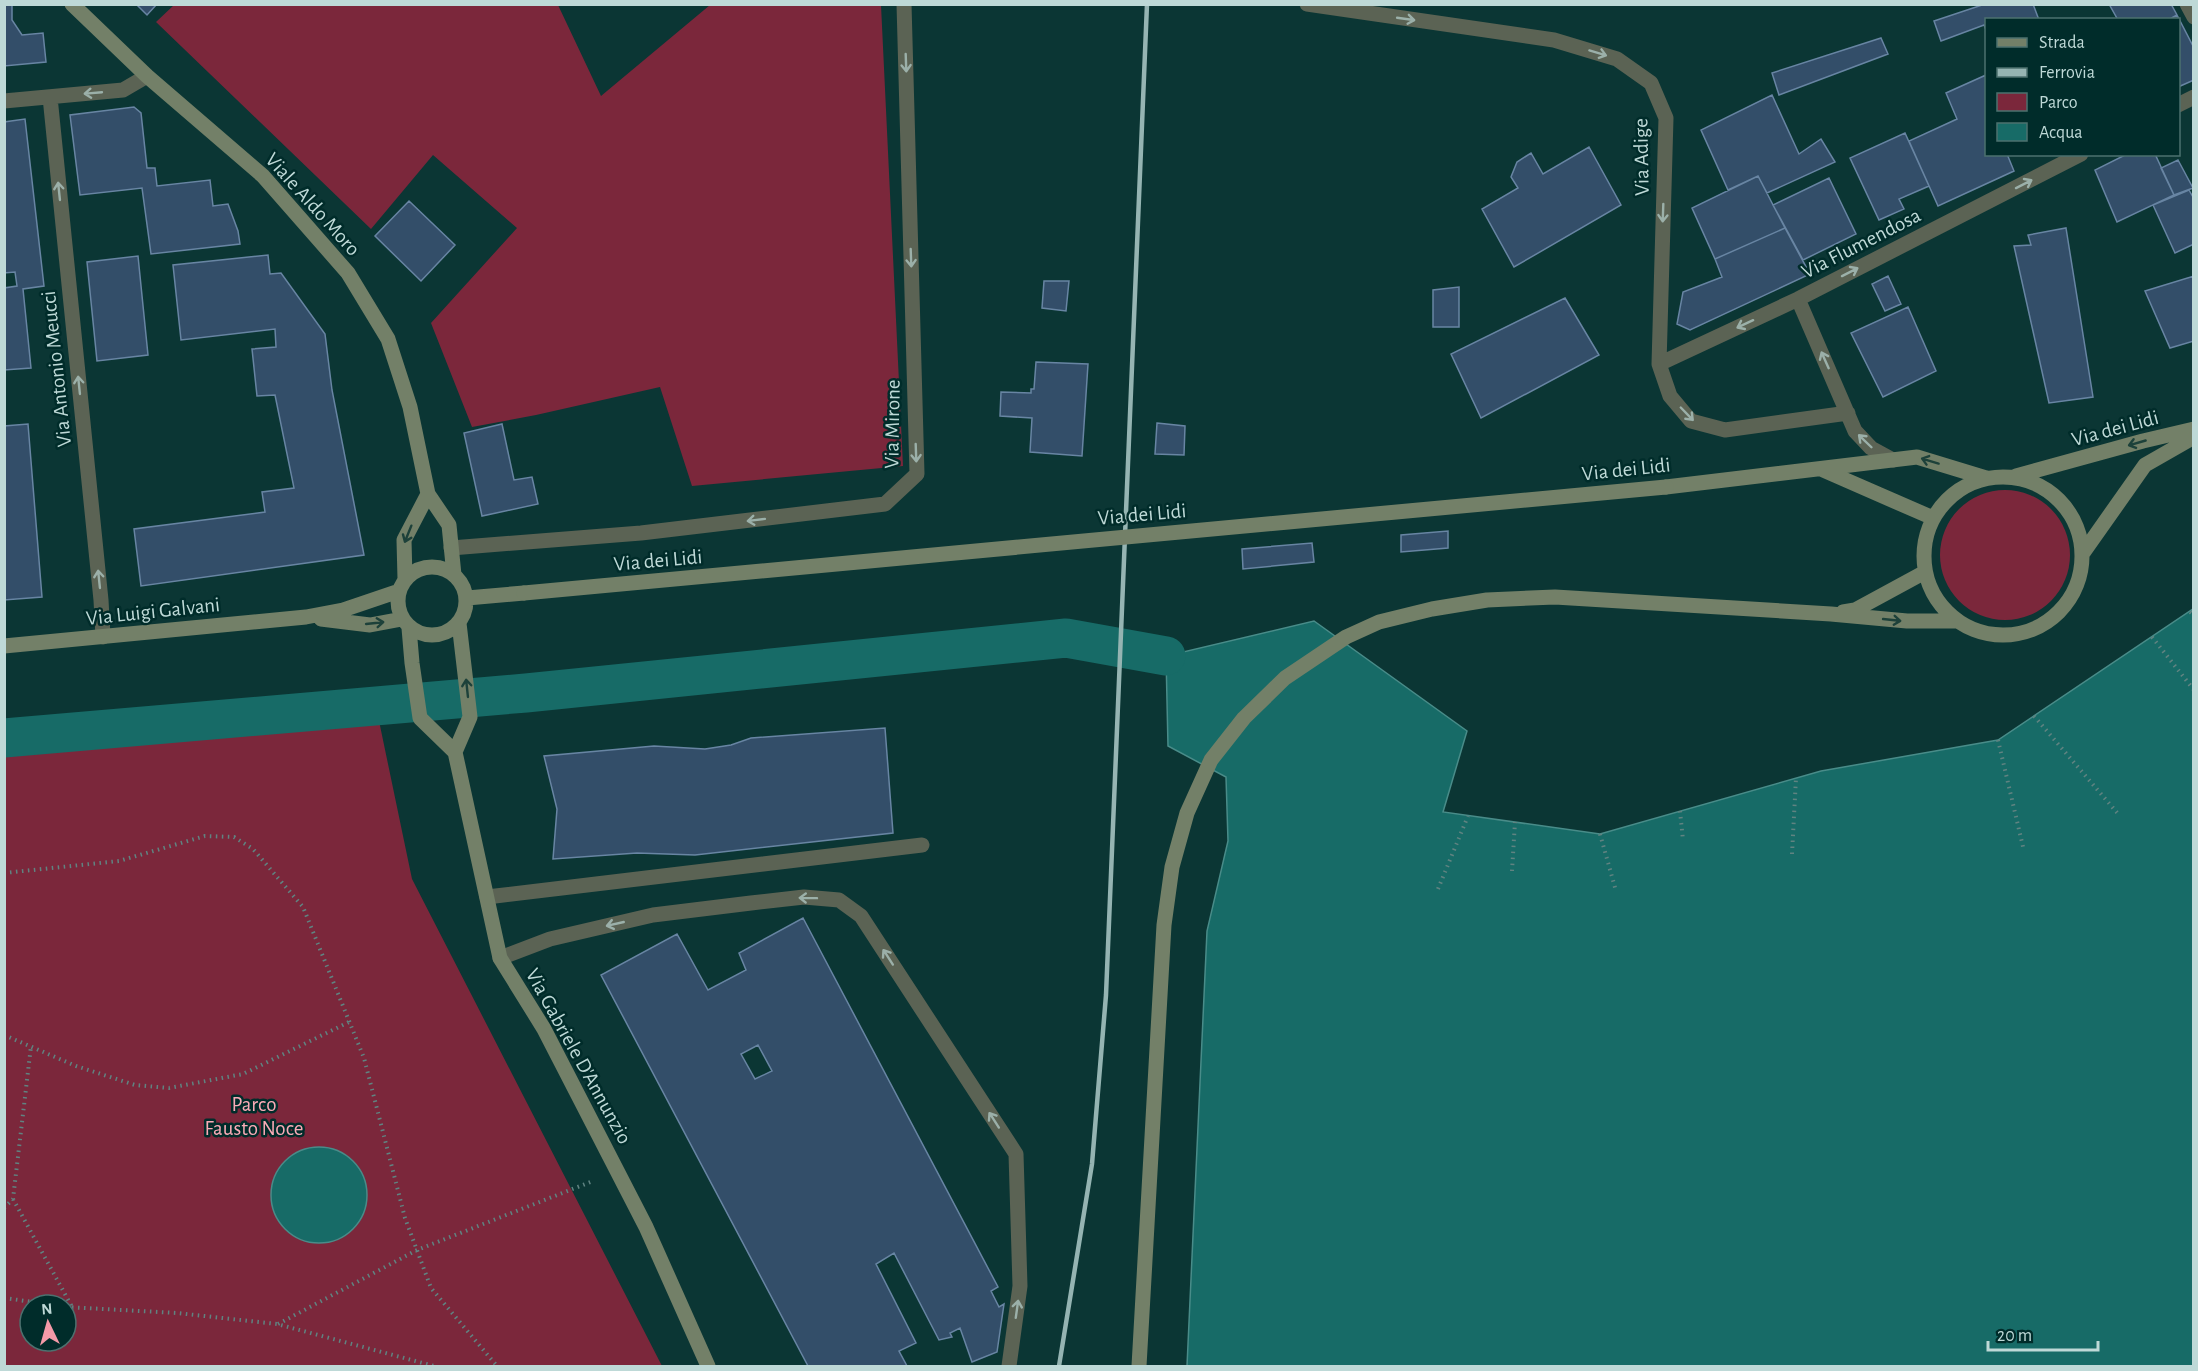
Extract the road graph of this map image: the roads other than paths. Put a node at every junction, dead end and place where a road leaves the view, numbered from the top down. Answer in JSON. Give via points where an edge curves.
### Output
{"nodes":[{"id":1,"x":72,"y":4,"type":"edge"},
{"id":2,"x":904,"y":4,"type":"edge"},
{"id":3,"x":1307,"y":4,"type":"edge"},
{"id":4,"x":2187,"y":4,"type":"edge"},
{"id":5,"x":2193,"y":17,"type":"edge"},
{"id":6,"x":147,"y":76,"type":"junction"},
{"id":7,"x":50,"y":96,"type":"junction"},
{"id":8,"x":4,"y":101,"type":"edge"},
{"id":9,"x":2077,"y":156,"type":"edge"},
{"id":10,"x":1798,"y":299,"type":"junction"},
{"id":11,"x":1659,"y":364,"type":"junction"},
{"id":12,"x":1848,"y":413,"type":"junction"},
{"id":13,"x":2193,"y":429,"type":"edge"},
{"id":14,"x":2193,"y":437,"type":"edge"},
{"id":15,"x":1893,"y":460,"type":"junction"},
{"id":16,"x":1821,"y":469,"type":"junction"},
{"id":17,"x":2013,"y":476,"type":"junction"},
{"id":18,"x":1986,"y":478,"type":"junction"},
{"id":19,"x":428,"y":494,"type":"junction"},
{"id":20,"x":1933,"y":518,"type":"junction"},
{"id":21,"x":451,"y":548,"type":"junction"},
{"id":22,"x":2083,"y":553,"type":"junction"},
{"id":23,"x":1925,"y":572,"type":"junction"},
{"id":24,"x":454,"y":575,"type":"junction"},
{"id":25,"x":402,"y":585,"type":"junction"},
{"id":26,"x":466,"y":598,"type":"junction"},
{"id":27,"x":1834,"y":614,"type":"junction"},
{"id":28,"x":306,"y":617,"type":"junction"},
{"id":29,"x":1958,"y":621,"type":"junction"},
{"id":30,"x":406,"y":623,"type":"junction"},
{"id":31,"x":459,"y":623,"type":"junction"},
{"id":32,"x":103,"y":637,"type":"junction"},
{"id":33,"x":4,"y":645,"type":"edge"},
{"id":34,"x":455,"y":752,"type":"junction"},
{"id":35,"x":922,"y":845,"type":"dead end"},
{"id":36,"x":487,"y":897,"type":"junction"},
{"id":37,"x":500,"y":958,"type":"junction"},
{"id":38,"x":708,"y":1366,"type":"edge"},
{"id":39,"x":1009,"y":1366,"type":"edge"},
{"id":40,"x":1139,"y":1366,"type":"edge"}],
"edges":[{"from":1,"to":6,"type":"main road","name":"Viale Aldo Moro"},
{"from":2,"to":21,"type":"street","name":"Via Mirone","one_way":true,"via":[[917,474],[885,504],[641,533]]},
{"from":3,"to":11,"type":"street","name":"Via Adige","one_way":true,"via":[[1554,40],[1617,59],[1651,83],[1666,118]]},
{"from":4,"to":5,"type":"street"},
{"from":6,"to":7,"type":"street","one_way":true,"via":[[123,90]]},
{"from":6,"to":19,"type":"main road","name":"Viale Aldo Moro","via":[[263,176],[348,273],[388,339],[410,407]]},
{"from":7,"to":8,"type":"street"},
{"from":32,"to":7,"type":"street","name":"Via Antonio Meucci","one_way":true},
{"from":10,"to":9,"type":"street","name":"Via Flumendosa","one_way":true},
{"from":10,"to":11,"type":"street","name":"Via Flumendosa","one_way":true},
{"from":12,"to":10,"type":"street","one_way":true},
{"from":11,"to":12,"type":"street","name":"Via Adige","one_way":true,"via":[[1670,396],[1691,421],[1725,430]]},
{"from":15,"to":12,"type":"street","one_way":true,"via":[[1871,448],[1855,432]]},
{"from":13,"to":17,"type":"main road","name":"Via dei Lidi","one_way":true},
{"from":14,"to":22,"type":"main road","name":"Via dei Lidi","via":[[2145,465]]},
{"from":15,"to":16,"type":"main road","name":"Via dei Lidi"},
{"from":18,"to":15,"type":"main road","name":"Via dei Lidi","one_way":true,"via":[[1917,457]]},
{"from":16,"to":20,"type":"main road"},
{"from":16,"to":26,"type":"main road","name":"Via dei Lidi","bridge":true,"via":[[1666,487]]},
{"from":17,"to":18,"type":"main road"},
{"from":17,"to":22,"type":"main road","via":[[2052,493],[2067,507],[2077,525]]},
{"from":18,"to":20,"type":"main road","via":[[1955,492]]},
{"from":19,"to":21,"type":"main road","name":"Viale Aldo Moro","via":[[448,525]]},
{"from":19,"to":25,"type":"main road","one_way":true,"via":[[404,540]]},
{"from":20,"to":23,"type":"main road","via":[[1924,544]]},
{"from":21,"to":24,"type":"main road","name":"Viale Aldo Moro"},
{"from":22,"to":29,"type":"main road","via":[[2073,596],[2041,626],[2000,636]]},
{"from":23,"to":27,"type":"main road","via":[[1855,610]]},
{"from":23,"to":29,"type":"main road","via":[[1937,601]]},
{"from":24,"to":25,"type":"main road","via":[[432,566],[414,572]]},
{"from":24,"to":26,"type":"main road","via":[[463,585]]},
{"from":25,"to":28,"type":"main road","name":"Via Luigi Galvani","via":[[343,610]]},
{"from":25,"to":30,"type":"main road","via":[[397,604]]},
{"from":26,"to":31,"type":"main road"},
{"from":27,"to":29,"type":"main road","one_way":true},
{"from":27,"to":40,"type":"main road","via":[[1556,597],[1432,609],[1379,622],[1346,637],[1285,678],[1244,718],[1211,760],[1186,813],[1172,867],[1164,926]]},
{"from":28,"to":30,"type":"main road","name":"Via Luigi Galvani","one_way":true,"via":[[370,625]]},
{"from":28,"to":32,"type":"main road","name":"Via Luigi Galvani"},
{"from":30,"to":31,"type":"main road","via":[[435,636]]},
{"from":30,"to":34,"type":"main road","via":[[420,718]]},
{"from":34,"to":31,"type":"main road","one_way":true,"via":[[470,717]]},
{"from":32,"to":33,"type":"main road","name":"Via Luigi Galvani"},
{"from":34,"to":36,"type":"main road","name":"Via Gabriele D'Annunzio"},
{"from":35,"to":36,"type":"street"},
{"from":36,"to":37,"type":"main road","name":"Via Gabriele D'Annunzio"},
{"from":37,"to":38,"type":"main road","name":"Via Gabriele D'Annunzio","via":[[544,1029],[646,1227]]},
{"from":39,"to":37,"type":"street","one_way":true,"via":[[1020,1286],[1016,1154],[861,916],[839,900],[804,897],[751,903],[653,915],[550,939]]}]}
